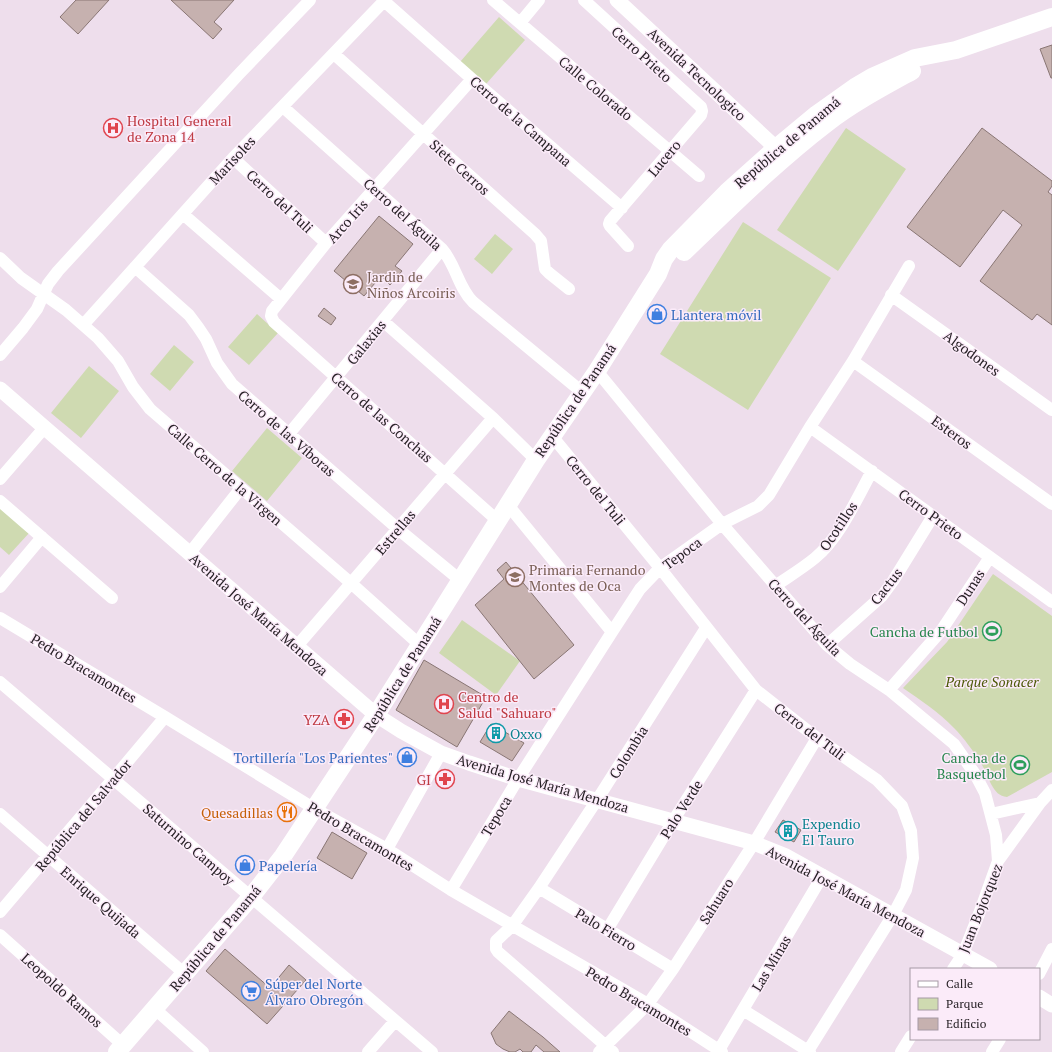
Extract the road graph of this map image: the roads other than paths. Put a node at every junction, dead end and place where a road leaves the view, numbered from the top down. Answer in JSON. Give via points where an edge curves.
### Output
{"nodes":[{"id":1,"x":310,"y":0,"type":"edge"},
{"id":2,"x":384,"y":0,"type":"edge"},
{"id":3,"x":493,"y":0,"type":"edge"},
{"id":4,"x":539,"y":0,"type":"edge"},
{"id":5,"x":584,"y":0,"type":"edge"},
{"id":6,"x":617,"y":0,"type":"edge"},
{"id":7,"x":1052,"y":17,"type":"edge"},
{"id":8,"x":520,"y":23,"type":"junction"},
{"id":9,"x":946,"y":52,"type":"junction"},
{"id":10,"x":334,"y":54,"type":"junction"},
{"id":11,"x":472,"y":79,"type":"junction"},
{"id":12,"x":892,"y":82,"type":"junction"},
{"id":13,"x":283,"y":107,"type":"junction"},
{"id":14,"x":701,"y":107,"type":"joint"},
{"id":15,"x":424,"y":134,"type":"junction"},
{"id":16,"x":776,"y":148,"type":"junction"},
{"id":17,"x":670,"y":151,"type":"junction"},
{"id":18,"x":233,"y":158,"type":"junction"},
{"id":19,"x":700,"y":176,"type":"dead end"},
{"id":20,"x":375,"y":189,"type":"junction"},
{"id":21,"x":622,"y":208,"type":"junction"},
{"id":22,"x":184,"y":215,"type":"junction"},
{"id":23,"x":326,"y":243,"type":"junction"},
{"id":24,"x":628,"y":246,"type":"dead end"},
{"id":25,"x":442,"y":249,"type":"junction"},
{"id":26,"x":0,"y":258,"type":"edge"},
{"id":27,"x":676,"y":259,"type":"junction"},
{"id":28,"x":909,"y":266,"type":"dead end"},
{"id":29,"x":135,"y":267,"type":"junction"},
{"id":30,"x":658,"y":274,"type":"junction"},
{"id":31,"x":569,"y":289,"type":"dead end"},
{"id":32,"x":43,"y":294,"type":"junction"},
{"id":33,"x":892,"y":295,"type":"junction"},
{"id":34,"x":281,"y":299,"type":"junction"},
{"id":35,"x":272,"y":311,"type":"joint"},
{"id":36,"x":383,"y":321,"type":"junction"},
{"id":37,"x":84,"y":324,"type":"junction"},
{"id":38,"x":0,"y":355,"type":"edge"},
{"id":39,"x":853,"y":361,"type":"junction"},
{"id":40,"x":597,"y":371,"type":"junction"},
{"id":41,"x":337,"y":378,"type":"junction"},
{"id":42,"x":0,"y":389,"type":"edge"},
{"id":43,"x":582,"y":392,"type":"junction"},
{"id":44,"x":1052,"y":410,"type":"edge"},
{"id":45,"x":494,"y":418,"type":"junction"},
{"id":46,"x":45,"y":427,"type":"junction"},
{"id":47,"x":810,"y":427,"type":"junction"},
{"id":48,"x":288,"y":435,"type":"junction"},
{"id":49,"x":552,"y":436,"type":"junction"},
{"id":50,"x":536,"y":460,"type":"junction"},
{"id":51,"x":872,"y":471,"type":"junction"},
{"id":52,"x":446,"y":474,"type":"junction"},
{"id":53,"x":0,"y":479,"type":"edge"},
{"id":54,"x":241,"y":488,"type":"junction"},
{"id":55,"x":0,"y":501,"type":"edge"},
{"id":56,"x":1052,"y":504,"type":"edge"},
{"id":57,"x":508,"y":505,"type":"junction"},
{"id":58,"x":933,"y":516,"type":"junction"},
{"id":59,"x":498,"y":520,"type":"junction"},
{"id":60,"x":722,"y":524,"type":"junction"},
{"id":61,"x":398,"y":529,"type":"junction"},
{"id":62,"x":42,"y":537,"type":"junction"},
{"id":63,"x":190,"y":554,"type":"junction"},
{"id":64,"x":990,"y":557,"type":"junction"},
{"id":65,"x":660,"y":568,"type":"junction"},
{"id":66,"x":460,"y":580,"type":"junction"},
{"id":67,"x":352,"y":584,"type":"junction"},
{"id":68,"x":775,"y":586,"type":"junction"},
{"id":69,"x":0,"y":587,"type":"edge"},
{"id":70,"x":112,"y":598,"type":"dead end"},
{"id":71,"x":1052,"y":602,"type":"edge"},
{"id":72,"x":0,"y":618,"type":"edge"},
{"id":73,"x":706,"y":628,"type":"junction"},
{"id":74,"x":612,"y":632,"type":"junction"},
{"id":75,"x":420,"y":645,"type":"junction"},
{"id":76,"x":827,"y":645,"type":"junction"},
{"id":77,"x":297,"y":646,"type":"junction"},
{"id":78,"x":0,"y":682,"type":"edge"},
{"id":79,"x":756,"y":690,"type":"junction"},
{"id":80,"x":889,"y":690,"type":"junction"},
{"id":81,"x":376,"y":715,"type":"junction"},
{"id":82,"x":165,"y":717,"type":"junction"},
{"id":83,"x":817,"y":738,"type":"junction"},
{"id":84,"x":441,"y":753,"type":"junction"},
{"id":85,"x":114,"y":779,"type":"junction"},
{"id":86,"x":518,"y":779,"type":"junction"},
{"id":87,"x":1052,"y":790,"type":"edge"},
{"id":88,"x":597,"y":800,"type":"junction"},
{"id":89,"x":1040,"y":803,"type":"junction"},
{"id":90,"x":315,"y":808,"type":"junction"},
{"id":91,"x":0,"y":814,"type":"edge"},
{"id":92,"x":991,"y":814,"type":"junction"},
{"id":93,"x":673,"y":821,"type":"junction"},
{"id":94,"x":754,"y":843,"type":"junction"},
{"id":95,"x":387,"y":850,"type":"junction"},
{"id":96,"x":48,"y":856,"type":"junction"},
{"id":97,"x":998,"y":861,"type":"junction"},
{"id":98,"x":823,"y":875,"type":"junction"},
{"id":99,"x":539,"y":888,"type":"junction"},
{"id":100,"x":451,"y":890,"type":"junction"},
{"id":101,"x":251,"y":897,"type":"junction"},
{"id":102,"x":0,"y":912,"type":"edge"},
{"id":103,"x":894,"y":914,"type":"junction"},
{"id":104,"x":512,"y":926,"type":"junction"},
{"id":105,"x":607,"y":930,"type":"junction"},
{"id":106,"x":0,"y":935,"type":"edge"},
{"id":107,"x":1052,"y":949,"type":"edge"},
{"id":108,"x":963,"y":954,"type":"junction"},
{"id":109,"x":954,"y":968,"type":"edge"},
{"id":110,"x":988,"y":968,"type":"edge"},
{"id":111,"x":673,"y":969,"type":"junction"},
{"id":112,"x":1040,"y":972,"type":"edge"},
{"id":113,"x":185,"y":974,"type":"junction"},
{"id":114,"x":1040,"y":998,"type":"edge"},
{"id":115,"x":648,"y":1004,"type":"junction"},
{"id":116,"x":1052,"y":1005,"type":"edge"},
{"id":117,"x":155,"y":1009,"type":"junction"},
{"id":118,"x":743,"y":1010,"type":"junction"},
{"id":119,"x":395,"y":1021,"type":"junction"},
{"id":120,"x":910,"y":1038,"type":"edge"},
{"id":121,"x":999,"y":1040,"type":"edge"},
{"id":122,"x":120,"y":1048,"type":"edge"},
{"id":123,"x":606,"y":1050,"type":"edge"},
{"id":124,"x":721,"y":1051,"type":"edge"},
{"id":125,"x":203,"y":1052,"type":"edge"},
{"id":126,"x":368,"y":1052,"type":"edge"},
{"id":127,"x":432,"y":1052,"type":"edge"},
{"id":128,"x":809,"y":1052,"type":"edge"},
{"id":129,"x":901,"y":1052,"type":"edge"},
{"id":130,"x":992,"y":1052,"type":"edge"}],
"edges":[{"from":1,"to":32,"type":"street","via":[[58,271]]},
{"from":2,"to":10,"type":"street","name":"Marisoles"},
{"from":2,"to":11,"type":"street","name":"Cerro de la Campana"},
{"from":3,"to":8,"type":"street","name":"Calle Colorado"},
{"from":4,"to":8,"type":"street"},
{"from":5,"to":14,"type":"street","name":"Cerro Prieto"},
{"from":6,"to":16,"type":"street","name":"Avenida Tecnologico"},
{"from":7,"to":9,"type":"main road","name":"República de Panamá"},
{"from":8,"to":17,"type":"street","name":"Calle Colorado"},
{"from":9,"to":12,"type":"main road","name":"República de Panamá"},
{"from":9,"to":16,"type":"main road","name":"República de Panamá","via":[[915,58],[866,81],[839,98]]},
{"from":10,"to":13,"type":"street","name":"Marisoles"},
{"from":10,"to":15,"type":"street","name":"Siete Cerros"},
{"from":11,"to":15,"type":"street","name":"Arco Iris"},
{"from":11,"to":21,"type":"street","name":"Cerro de la Campana"},
{"from":12,"to":16,"type":"main road","via":[[879,85],[851,99],[786,149]]},
{"from":12,"to":27,"type":"main road","name":"República de Panamá","via":[[826,124]]},
{"from":13,"to":18,"type":"street","name":"Marisoles"},
{"from":13,"to":20,"type":"street","name":"Cerro del Águila"},
{"from":14,"to":17,"type":"street","name":"Lucero","via":[[701,115]]},
{"from":15,"to":20,"type":"street","name":"Arco Iris"},
{"from":15,"to":31,"type":"street","name":"Siete Cerros","via":[[535,234],[541,241],[545,269]]},
{"from":16,"to":27,"type":"main road","via":[[777,154],[774,159],[692,234]]},
{"from":16,"to":30,"type":"main road","name":"República de Panamá","via":[[671,249],[664,258]]},
{"from":17,"to":19,"type":"street","name":"Calle Colorado"},
{"from":17,"to":21,"type":"street","name":"Lucero"},
{"from":18,"to":22,"type":"street","name":"Marisoles"},
{"from":18,"to":23,"type":"street","name":"Cerro del Tuli"},
{"from":20,"to":23,"type":"street","name":"Arco Iris"},
{"from":20,"to":25,"type":"street","name":"Cerro del Águila"},
{"from":21,"to":24,"type":"street","via":[[609,224]]},
{"from":22,"to":29,"type":"street","name":"Marisoles"},
{"from":22,"to":34,"type":"street"},
{"from":23,"to":34,"type":"street","name":"Arco Iris"},
{"from":25,"to":36,"type":"street","name":"Galaxias"},
{"from":25,"to":43,"type":"street","name":"Cerro del Águila","via":[[450,260],[466,295]]},
{"from":26,"to":32,"type":"street","name":"Calle Cerro de la Virgen"},
{"from":27,"to":30,"type":"main road","name":"República de Panamá"},
{"from":28,"to":33,"type":"street","name":"Tepoca"},
{"from":29,"to":37,"type":"street","name":"Marisoles"},
{"from":29,"to":48,"type":"street","name":"Cerro de las Víboras","via":[[189,315],[206,339],[216,363],[232,384]]},
{"from":30,"to":40,"type":"main road","name":"República de Panamá"},
{"from":32,"to":37,"type":"street","name":"Calle Cerro de la Virgen"},
{"from":32,"to":38,"type":"street","via":[[37,309]]},
{"from":33,"to":39,"type":"street","name":"Tepoca"},
{"from":33,"to":44,"type":"street","name":"Algodones"},
{"from":34,"to":35,"type":"street","name":"Arco Iris"},
{"from":35,"to":41,"type":"street","name":"Cerro de las Conchas","via":[[274,322]]},
{"from":36,"to":41,"type":"street","name":"Galaxias"},
{"from":36,"to":45,"type":"street"},
{"from":37,"to":54,"type":"street","name":"Calle Cerro de la Virgen","via":[[118,361],[150,409]]},
{"from":39,"to":47,"type":"street","name":"Tepoca"},
{"from":39,"to":56,"type":"street","name":"Esteros"},
{"from":40,"to":43,"type":"main road","name":"República de Panamá"},
{"from":40,"to":60,"type":"street","name":"Cerro del Águila"},
{"from":41,"to":48,"type":"street","name":"Galaxias"},
{"from":41,"to":52,"type":"street","name":"Cerro de las Conchas"},
{"from":42,"to":46,"type":"street","name":"Avenida José María Mendoza"},
{"from":43,"to":49,"type":"main road","name":"República de Panamá"},
{"from":45,"to":50,"type":"street"},
{"from":45,"to":52,"type":"street","name":"Estrellas"},
{"from":46,"to":53,"type":"street"},
{"from":46,"to":63,"type":"street","name":"Avenida José María Mendoza"},
{"from":47,"to":51,"type":"street","name":"Cerro Prieto"},
{"from":47,"to":60,"type":"street","name":"Tepoca","via":[[763,501]]},
{"from":48,"to":61,"type":"street","name":"Cerro de las Víboras"},
{"from":49,"to":50,"type":"main road","name":"República de Panamá"},
{"from":49,"to":65,"type":"street","name":"Cerro del Tuli"},
{"from":50,"to":57,"type":"main road","name":"República de Panamá"},
{"from":51,"to":58,"type":"street","name":"Cerro Prieto"},
{"from":51,"to":68,"type":"street","name":"Ocotillos","via":[[825,548]]},
{"from":52,"to":59,"type":"street","name":"Cerro de las Conchas"},
{"from":52,"to":61,"type":"street","name":"Estrellas"},
{"from":54,"to":63,"type":"street"},
{"from":54,"to":67,"type":"street","name":"Calle Cerro de la Virgen"},
{"from":55,"to":62,"type":"street"},
{"from":57,"to":59,"type":"main road","name":"República de Panamá"},
{"from":57,"to":74,"type":"street"},
{"from":58,"to":64,"type":"street","name":"Cerro Prieto"},
{"from":58,"to":76,"type":"street","name":"Cactus","via":[[882,596]]},
{"from":59,"to":66,"type":"main road","name":"República de Panamá"},
{"from":60,"to":65,"type":"street","name":"Tepoca"},
{"from":60,"to":68,"type":"street","name":"Cerro del Águila"},
{"from":61,"to":66,"type":"street","name":"Cerro de las Víboras"},
{"from":61,"to":67,"type":"street","name":"Estrellas"},
{"from":62,"to":69,"type":"street"},
{"from":62,"to":70,"type":"street"},
{"from":63,"to":77,"type":"street","name":"Avenida José María Mendoza"},
{"from":64,"to":71,"type":"street","name":"Cerro Prieto"},
{"from":64,"to":80,"type":"street","name":"Dunas","via":[[941,631]]},
{"from":65,"to":73,"type":"street","name":"Cerro del Tuli"},
{"from":65,"to":74,"type":"street","name":"Tepoca","via":[[640,589]]},
{"from":66,"to":75,"type":"main road","name":"República de Panamá"},
{"from":67,"to":75,"type":"street","name":"Calle Cerro de la Virgen"},
{"from":67,"to":77,"type":"street","name":"Estrellas"},
{"from":68,"to":76,"type":"street","name":"Cerro del Águila"},
{"from":72,"to":82,"type":"street","name":"Pedro Bracamontes"},
{"from":73,"to":79,"type":"street","name":"Cerro del Tuli"},
{"from":73,"to":88,"type":"street","name":"Colombia"},
{"from":74,"to":86,"type":"street","name":"Tepoca"},
{"from":75,"to":81,"type":"main road","name":"República de Panamá"},
{"from":76,"to":80,"type":"street","name":"Cerro del Águila"},
{"from":77,"to":81,"type":"street","name":"Avenida José María Mendoza"},
{"from":78,"to":85,"type":"street","name":"Saturnino Campoy"},
{"from":79,"to":83,"type":"street","name":"Cerro del Tuli"},
{"from":79,"to":93,"type":"street","name":"Palo Verde"},
{"from":80,"to":92,"type":"street","name":"Cerro del Águila","via":[[954,744],[975,774],[985,793]]},
{"from":81,"to":84,"type":"street","name":"Avenida José María Mendoza"},
{"from":81,"to":90,"type":"main road","name":"República de Panamá"},
{"from":82,"to":85,"type":"street","name":"República del Salvador"},
{"from":82,"to":90,"type":"street","name":"Pedro Bracamontes"},
{"from":83,"to":94,"type":"street","name":"Sahuaro"},
{"from":83,"to":103,"type":"street","name":"Cerro del Tuli","via":[[877,780],[902,806],[911,832],[913,858],[906,890]]},
{"from":84,"to":86,"type":"street","name":"Avenida José María Mendoza"},
{"from":84,"to":95,"type":"street"},
{"from":85,"to":96,"type":"street","name":"República del Salvador"},
{"from":85,"to":101,"type":"street","name":"Saturnino Campoy"},
{"from":86,"to":88,"type":"street","name":"Avenida José María Mendoza"},
{"from":86,"to":100,"type":"street","name":"Tepoca"},
{"from":87,"to":89,"type":"street","name":"Juan Bojorquez"},
{"from":88,"to":93,"type":"street","name":"Avenida José María Mendoza"},
{"from":88,"to":99,"type":"street","name":"Colombia"},
{"from":89,"to":92,"type":"street"},
{"from":89,"to":97,"type":"street","name":"Juan Bojorquez"},
{"from":90,"to":95,"type":"street","name":"Pedro Bracamontes"},
{"from":90,"to":101,"type":"main road","name":"República de Panamá"},
{"from":91,"to":96,"type":"street","name":"Enrique Quijada"},
{"from":92,"to":97,"type":"street","name":"Cerro del Águila"},
{"from":93,"to":94,"type":"street","name":"Avenida José María Mendoza"},
{"from":93,"to":105,"type":"street","name":"Palo Verde"},
{"from":94,"to":98,"type":"street","name":"Avenida José María Mendoza"},
{"from":94,"to":111,"type":"street","name":"Sahuaro"},
{"from":95,"to":100,"type":"street","name":"Pedro Bracamontes"},
{"from":96,"to":102,"type":"street","name":"República del Salvador"},
{"from":96,"to":113,"type":"street","name":"Enrique Quijada"},
{"from":97,"to":108,"type":"street","name":"Juan Bojorquez"},
{"from":98,"to":103,"type":"street","name":"Avenida José María Mendoza"},
{"from":98,"to":118,"type":"street","name":"Las Minas"},
{"from":99,"to":104,"type":"street","name":"Colombia"},
{"from":99,"to":105,"type":"street","name":"Palo Fierro"},
{"from":100,"to":104,"type":"street","name":"Pedro Bracamontes"},
{"from":101,"to":113,"type":"main road","name":"República de Panamá"},
{"from":101,"to":119,"type":"street","name":"Saturnino Campoy"},
{"from":103,"to":108,"type":"street","name":"Avenida José María Mendoza"},
{"from":103,"to":128,"type":"street","name":"Cerro del Tuli"},
{"from":104,"to":115,"type":"street","name":"Pedro Bracamontes"},
{"from":104,"to":123,"type":"street","name":"Colombia","via":[[496,941],[498,952]]},
{"from":105,"to":111,"type":"street","name":"Palo Fierro"},
{"from":106,"to":122,"type":"street","name":"Leopoldo Ramos"},
{"from":107,"to":112,"type":"street"},
{"from":108,"to":109,"type":"street","name":"Juan Bojorquez"},
{"from":108,"to":110,"type":"street","name":"Avenida José María Mendoza"},
{"from":111,"to":115,"type":"street","name":"Sahuaro"},
{"from":113,"to":117,"type":"main road","name":"República de Panamá"},
{"from":114,"to":116,"type":"street"},
{"from":115,"to":123,"type":"street","name":"Sahuaro"},
{"from":115,"to":124,"type":"street","name":"Pedro Bracamontes"},
{"from":117,"to":122,"type":"main road","name":"República de Panamá"},
{"from":117,"to":125,"type":"street"},
{"from":118,"to":124,"type":"street","name":"Las Minas"},
{"from":118,"to":128,"type":"street"},
{"from":119,"to":126,"type":"street"},
{"from":119,"to":127,"type":"street","name":"Saturnino Campoy"},
{"from":120,"to":129,"type":"street"},
{"from":121,"to":130,"type":"street"}]}
